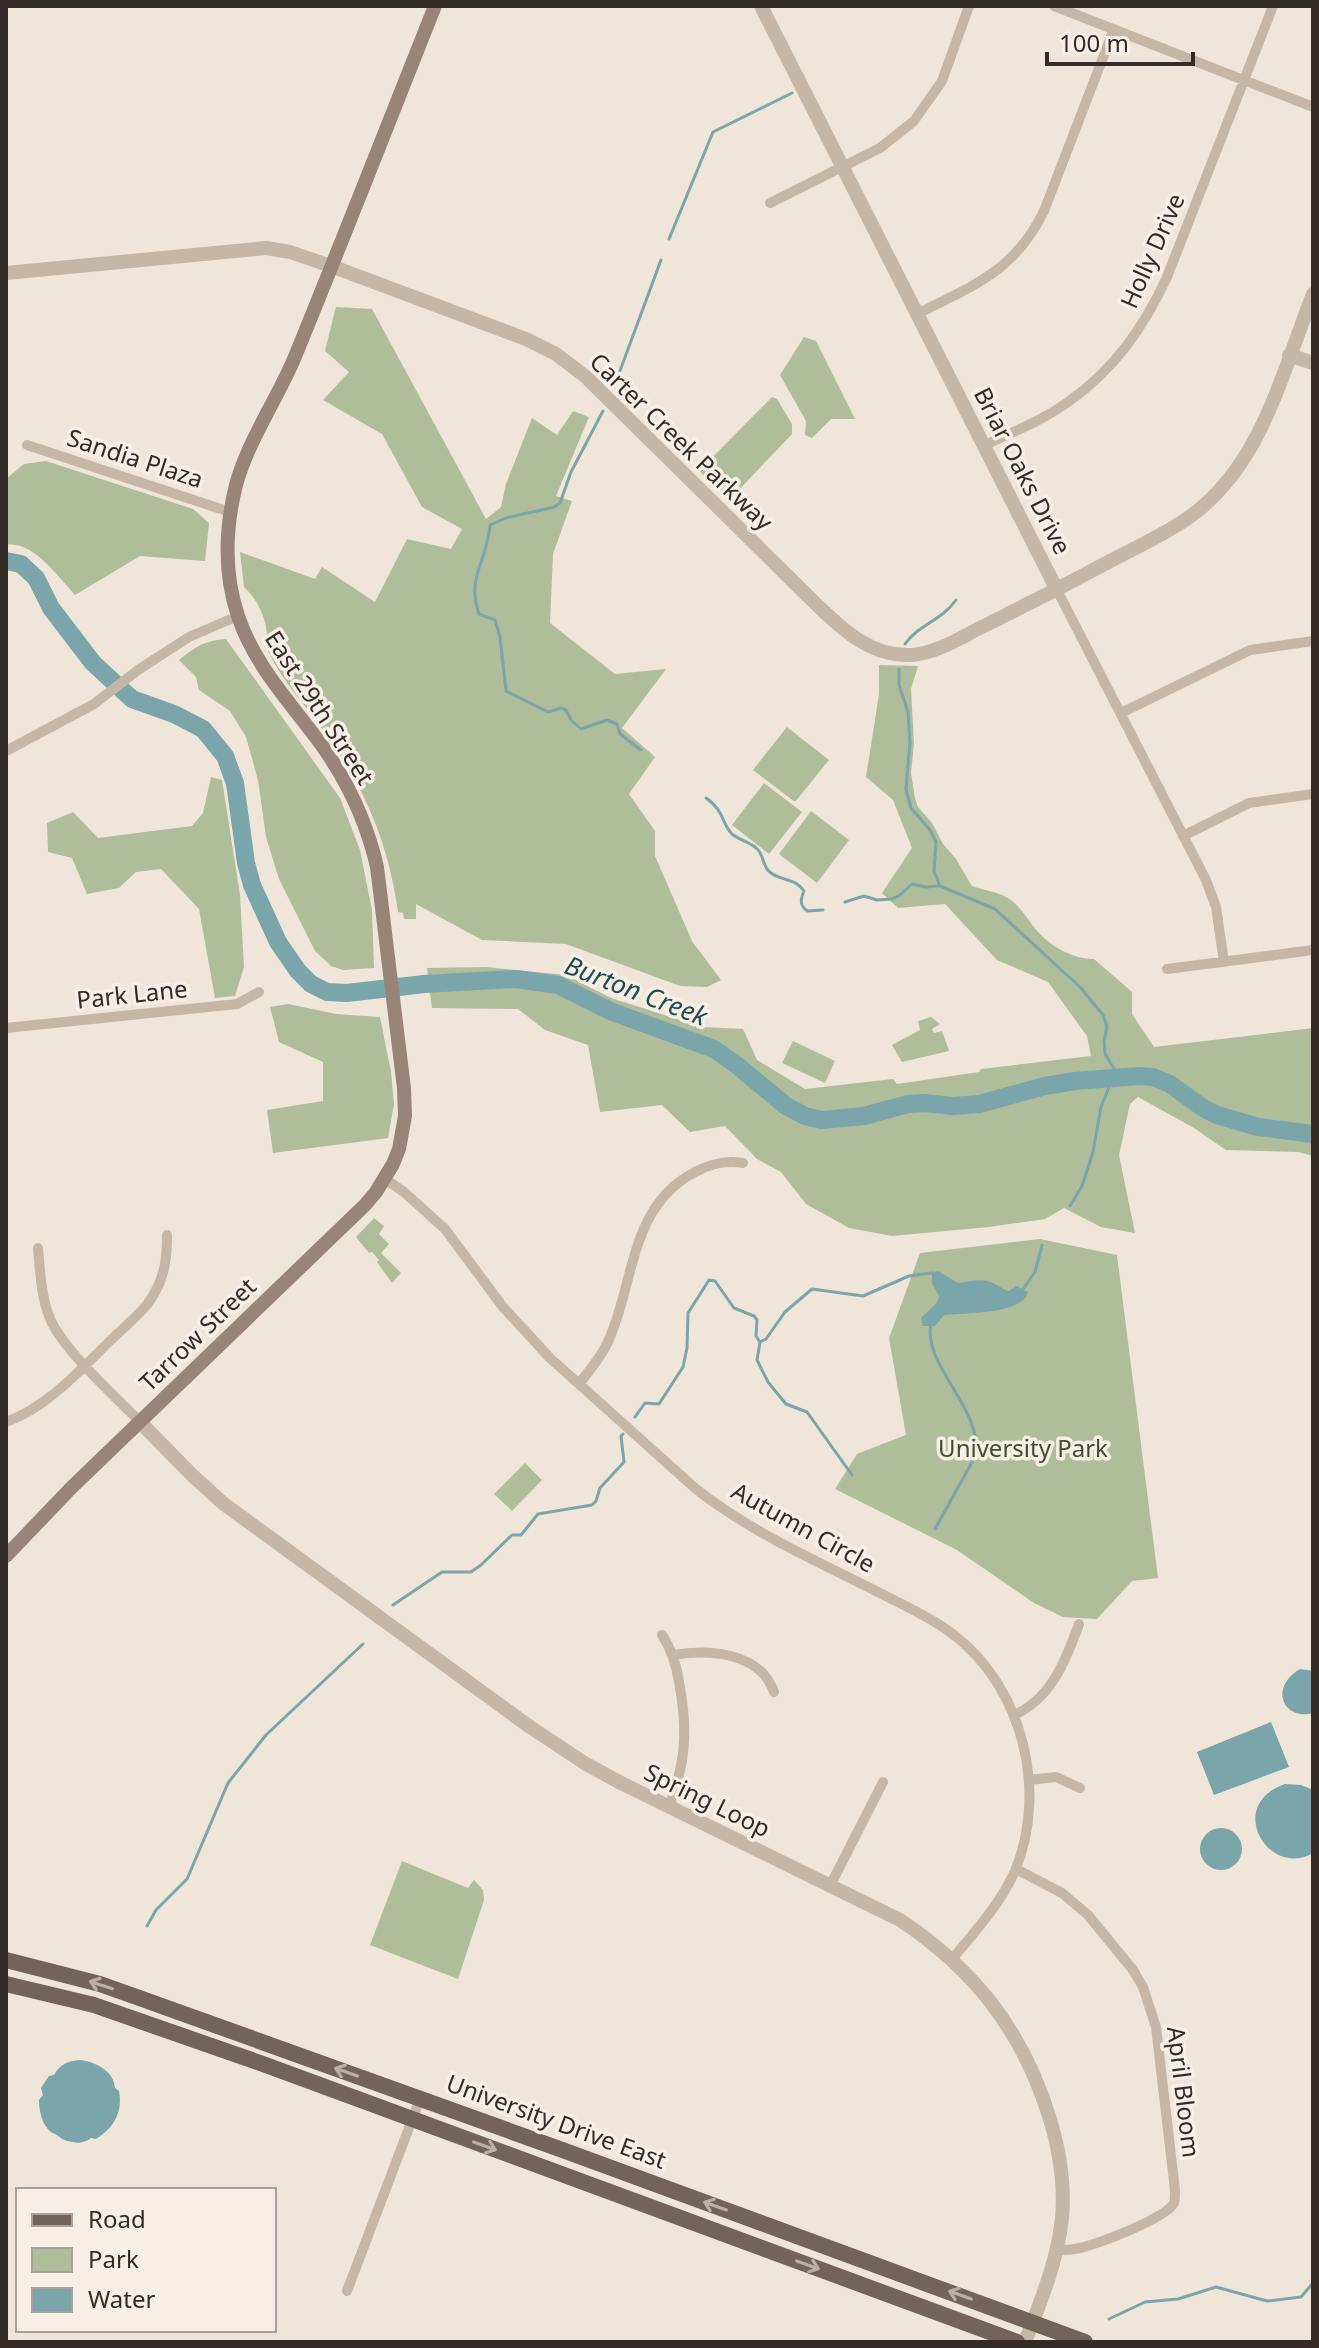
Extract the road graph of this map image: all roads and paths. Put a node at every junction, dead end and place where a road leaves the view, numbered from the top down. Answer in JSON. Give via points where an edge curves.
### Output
{"nodes":[{"id":1,"x":435,"y":6,"type":"edge"},
{"id":2,"x":969,"y":6,"type":"edge"},
{"id":3,"x":1054,"y":6,"type":"edge"},
{"id":4,"x":1273,"y":6,"type":"edge"},
{"id":5,"x":766,"y":8,"type":"edge"},
{"id":6,"x":1114,"y":29,"type":"junction"},
{"id":7,"x":1244,"y":80,"type":"junction"},
{"id":8,"x":1313,"y":107,"type":"edge"},
{"id":9,"x":842,"y":166,"type":"junction"},
{"id":10,"x":770,"y":203,"type":"dead end"},
{"id":11,"x":331,"y":266,"type":"junction"},
{"id":12,"x":6,"y":273,"type":"edge"},
{"id":13,"x":1313,"y":294,"type":"edge"},
{"id":14,"x":917,"y":314,"type":"junction"},
{"id":15,"x":1289,"y":355,"type":"junction"},
{"id":16,"x":1313,"y":363,"type":"edge"},
{"id":17,"x":27,"y":445,"type":"dead end"},
{"id":18,"x":985,"y":445,"type":"junction"},
{"id":19,"x":230,"y":512,"type":"junction"},
{"id":20,"x":1057,"y":590,"type":"junction"},
{"id":21,"x":238,"y":616,"type":"junction"},
{"id":22,"x":1313,"y":641,"type":"edge"},
{"id":23,"x":1121,"y":713,"type":"junction"},
{"id":24,"x":6,"y":751,"type":"edge"},
{"id":25,"x":1313,"y":794,"type":"edge"},
{"id":26,"x":1183,"y":836,"type":"junction"},
{"id":27,"x":1313,"y":950,"type":"edge"},
{"id":28,"x":1224,"y":962,"type":"junction"},
{"id":29,"x":1167,"y":969,"type":"dead end"},
{"id":30,"x":259,"y":992,"type":"dead end"},
{"id":31,"x":6,"y":1028,"type":"edge"},
{"id":32,"x":402,"y":1135,"type":"joint"},
{"id":33,"x":743,"y":1163,"type":"dead end"},
{"id":34,"x":385,"y":1179,"type":"junction"},
{"id":35,"x":167,"y":1235,"type":"dead end"},
{"id":36,"x":38,"y":1248,"type":"dead end"},
{"id":37,"x":85,"y":1365,"type":"junction"},
{"id":38,"x":579,"y":1384,"type":"junction"},
{"id":39,"x":139,"y":1421,"type":"junction"},
{"id":40,"x":6,"y":1422,"type":"edge"},
{"id":41,"x":6,"y":1556,"type":"edge"},
{"id":42,"x":1079,"y":1624,"type":"dead end"},
{"id":43,"x":662,"y":1635,"type":"dead end"},
{"id":44,"x":673,"y":1655,"type":"junction"},
{"id":45,"x":774,"y":1692,"type":"dead end"},
{"id":46,"x":1014,"y":1715,"type":"junction"},
{"id":47,"x":1029,"y":1780,"type":"junction"},
{"id":48,"x":883,"y":1782,"type":"dead end"},
{"id":49,"x":1080,"y":1788,"type":"dead end"},
{"id":50,"x":669,"y":1807,"type":"junction"},
{"id":51,"x":1016,"y":1869,"type":"junction"},
{"id":52,"x":830,"y":1886,"type":"junction"},
{"id":53,"x":952,"y":1959,"type":"junction"},
{"id":54,"x":6,"y":1960,"type":"edge"},
{"id":55,"x":8,"y":1986,"type":"edge"},
{"id":56,"x":241,"y":2034,"type":"junction"},
{"id":57,"x":210,"y":2045,"type":"junction"},
{"id":58,"x":420,"y":2099,"type":"junction"},
{"id":59,"x":412,"y":2119,"type":"junction"},
{"id":60,"x":686,"y":2195,"type":"junction"},
{"id":61,"x":679,"y":2218,"type":"junction"},
{"id":62,"x":1055,"y":2250,"type":"junction"},
{"id":63,"x":347,"y":2291,"type":"dead end"},
{"id":64,"x":1033,"y":2322,"type":"junction"},
{"id":65,"x":1017,"y":2342,"type":"edge"},
{"id":66,"x":1025,"y":2342,"type":"edge"},
{"id":67,"x":1085,"y":2342,"type":"edge"}],
"edges":[{"from":1,"to":11,"type":"main road","name":"East 29th Street"},
{"from":2,"to":9,"type":"street","via":[[942,81],[914,121],[880,148]]},
{"from":3,"to":6,"type":"street"},
{"from":4,"to":7,"type":"street","name":"Holly Drive"},
{"from":5,"to":9,"type":"street","name":"Briar Oaks Drive"},
{"from":6,"to":7,"type":"street"},
{"from":6,"to":14,"type":"street","via":[[1029,239],[999,270]]},
{"from":7,"to":8,"type":"street"},
{"from":7,"to":18,"type":"street","name":"Holly Drive","via":[[1167,277],[1136,337],[1067,403]]},
{"from":9,"to":10,"type":"street"},
{"from":9,"to":14,"type":"street","name":"Briar Oaks Drive"},
{"from":11,"to":12,"type":"street","name":"Carter Creek Parkway","via":[[266,248]]},
{"from":11,"to":19,"type":"main road","name":"East 29th Street","via":[[243,464]]},
{"from":11,"to":20,"type":"street","name":"Carter Creek Parkway","via":[[526,339],[570,364],[862,643],[900,654],[928,651]]},
{"from":13,"to":15,"type":"street","name":"Carter Creek Parkway"},
{"from":14,"to":18,"type":"street","name":"Briar Oaks Drive"},
{"from":15,"to":16,"type":"street"},
{"from":15,"to":20,"type":"street","name":"Carter Creek Parkway","via":[[1266,419],[1225,485],[1166,532]]},
{"from":17,"to":19,"type":"street","name":"Sandia Plaza"},
{"from":18,"to":20,"type":"street","name":"Briar Oaks Drive"},
{"from":19,"to":21,"type":"main road","name":"East 29th Street","via":[[227,566]]},
{"from":20,"to":23,"type":"street","name":"Briar Oaks Drive"},
{"from":21,"to":24,"type":"street","via":[[189,637],[94,704]]},
{"from":21,"to":32,"type":"main road","name":"East 29th Street","via":[[261,664],[338,770],[364,821],[377,867],[395,1013],[404,1088]]},
{"from":22,"to":23,"type":"street","via":[[1250,650]]},
{"from":23,"to":26,"type":"street","name":"Briar Oaks Drive"},
{"from":25,"to":26,"type":"street","via":[[1249,803]]},
{"from":26,"to":28,"type":"street","name":"Briar Oaks Drive","via":[[1216,907]]},
{"from":27,"to":28,"type":"street"},
{"from":28,"to":29,"type":"street"},
{"from":30,"to":31,"type":"street","name":"Park Lane","via":[[237,1004]]},
{"from":32,"to":34,"type":"main road","name":"Tarrow Street"},
{"from":33,"to":38,"type":"street","via":[[729,1160],[684,1178],[653,1211],[635,1248],[612,1334]]},
{"from":34,"to":38,"type":"street","name":"Autumn Circle","via":[[445,1229],[522,1329]]},
{"from":34,"to":39,"type":"main road","name":"Tarrow Street","via":[[332,1238]]},
{"from":35,"to":37,"type":"street","via":[[167,1261],[153,1297]]},
{"from":36,"to":37,"type":"street","via":[[49,1317]]},
{"from":37,"to":39,"type":"street"},
{"from":37,"to":40,"type":"street","via":[[40,1404]]},
{"from":38,"to":46,"type":"street","name":"Autumn Circle","via":[[717,1505],[770,1539],[955,1635],[991,1674]]},
{"from":39,"to":41,"type":"main road","name":"Tarrow Street"},
{"from":39,"to":50,"type":"street","name":"Spring Loop","via":[[255,1528],[530,1727],[586,1764]]},
{"from":42,"to":46,"type":"street","via":[[1044,1693]]},
{"from":43,"to":44,"type":"street"},
{"from":44,"to":45,"type":"street","via":[[732,1656],[759,1669]]},
{"from":44,"to":50,"type":"street","via":[[685,1740]]},
{"from":46,"to":47,"type":"street","name":"Autumn Circle"},
{"from":47,"to":49,"type":"street","via":[[1056,1777]]},
{"from":47,"to":51,"type":"street","name":"Autumn Circle"},
{"from":48,"to":52,"type":"street"},
{"from":50,"to":52,"type":"street","name":"Spring Loop"},
{"from":51,"to":53,"type":"street","name":"Autumn Circle","via":[[993,1910]]},
{"from":51,"to":62,"type":"street","name":"April Bloom","via":[[1062,1893],[1088,1915],[1143,1987],[1156,2027],[1175,2190],[1175,2201],[1157,2217],[1104,2240]]},
{"from":52,"to":53,"type":"street","name":"Spring Loop","via":[[900,1920]]},
{"from":53,"to":62,"type":"street","name":"Spring Loop","via":[[1005,2020],[1041,2090],[1062,2184]]},
{"from":56,"to":54,"type":"main road","name":"University Drive East","one_way":true,"via":[[100,1984]]},
{"from":55,"to":57,"type":"main road","name":"University Drive East","via":[[94,2005]]},
{"from":56,"to":57,"type":"main road"},
{"from":58,"to":56,"type":"main road","name":"University Drive East","one_way":true},
{"from":57,"to":59,"type":"main road","name":"University Drive East"},
{"from":58,"to":59,"type":"street"},
{"from":58,"to":60,"type":"main road","name":"University Drive East"},
{"from":59,"to":61,"type":"main road","name":"University Drive East","one_way":true},
{"from":59,"to":63,"type":"street"},
{"from":60,"to":61,"type":"main road"},
{"from":64,"to":60,"type":"main road","name":"University Drive East","one_way":true},
{"from":61,"to":65,"type":"main road","name":"University Drive East","one_way":true},
{"from":62,"to":64,"type":"street","name":"Spring Loop"},
{"from":64,"to":66,"type":"street","name":"Spring Loop"},
{"from":64,"to":67,"type":"main road","name":"University Drive East"}]}
